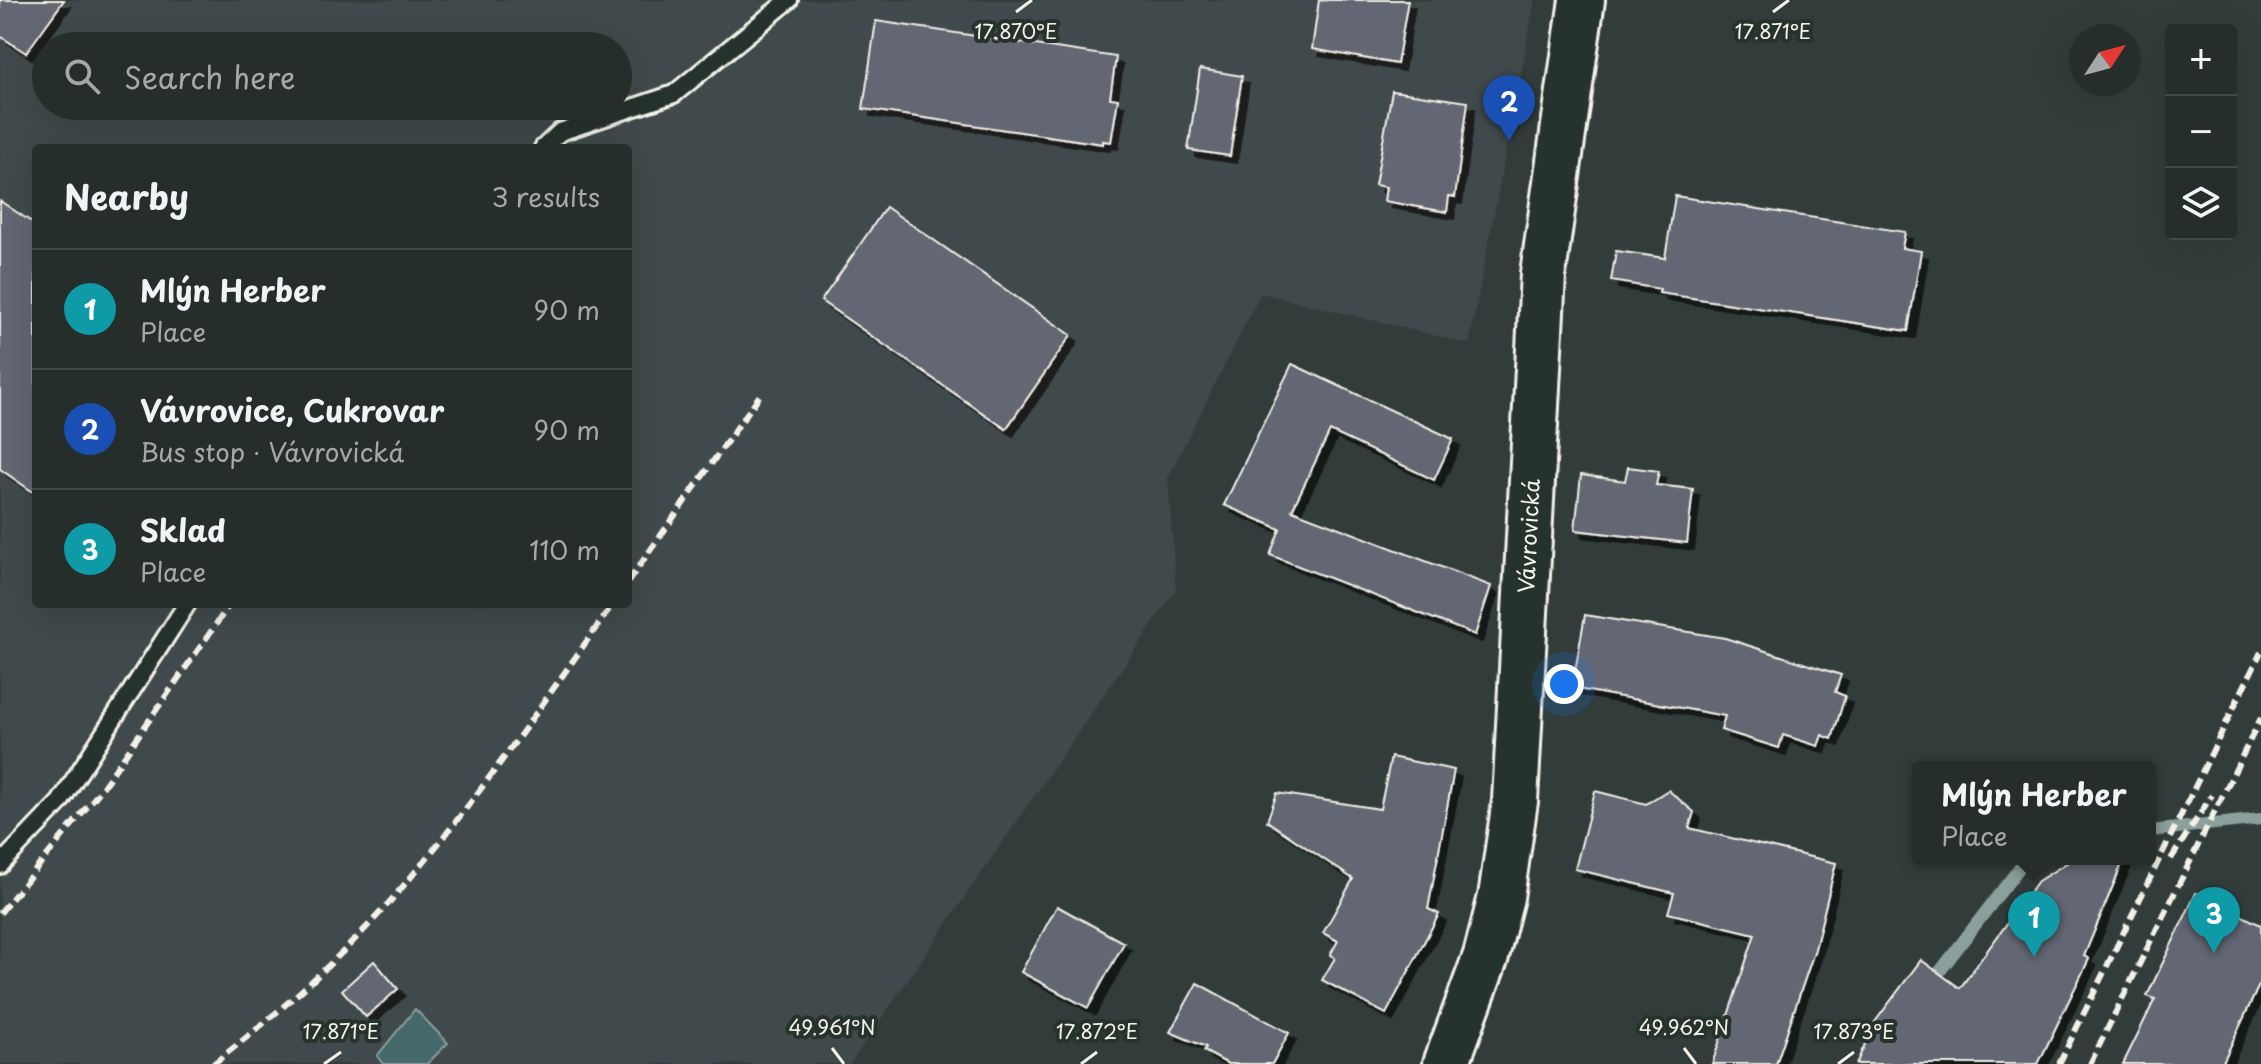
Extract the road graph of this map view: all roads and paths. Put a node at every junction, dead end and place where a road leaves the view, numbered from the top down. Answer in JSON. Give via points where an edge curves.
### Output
{"nodes":[{"id":1,"x":789,"y":0,"type":"edge"},
{"id":2,"x":1582,"y":0,"type":"edge"},
{"id":3,"x":632,"y":108,"type":"edge"},
{"id":4,"x":596,"y":120,"type":"edge"},
{"id":5,"x":547,"y":144,"type":"edge"},
{"id":6,"x":184,"y":608,"type":"edge"},
{"id":7,"x":0,"y":865,"type":"edge"},
{"id":8,"x":1446,"y":1064,"type":"edge"}],
"edges":[{"from":1,"to":3,"type":"lane","via":[[674,94]]},
{"from":2,"to":8,"type":"street","name":"Vávrovická","via":[[1543,274],[1515,801],[1486,956]]},
{"from":4,"to":5,"type":"lane","via":[[560,132]]},
{"from":6,"to":7,"type":"lane","via":[[60,802]]}]}
